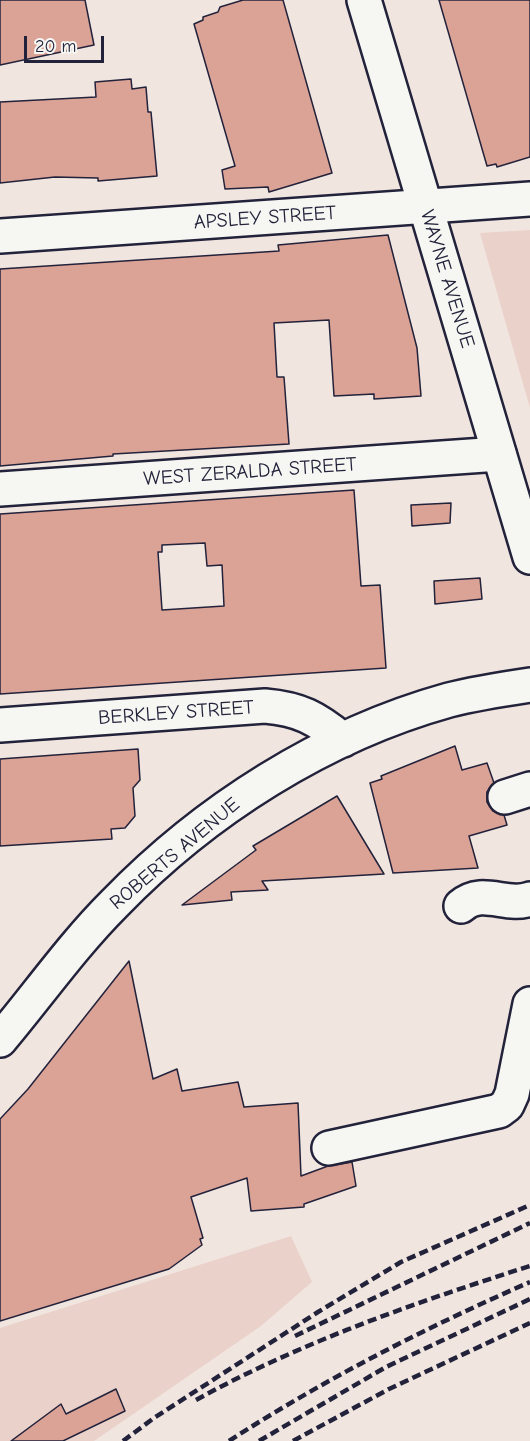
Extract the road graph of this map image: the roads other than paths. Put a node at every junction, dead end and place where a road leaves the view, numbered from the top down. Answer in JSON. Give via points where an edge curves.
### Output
{"nodes":[{"id":1,"x":364,"y":0,"type":"edge"},
{"id":2,"x":530,"y":199,"type":"edge"},
{"id":3,"x":425,"y":206,"type":"junction"},
{"id":4,"x":0,"y":236,"type":"edge"},
{"id":5,"x":500,"y":454,"type":"junction"},
{"id":6,"x":0,"y":489,"type":"edge"},
{"id":7,"x":530,"y":557,"type":"edge"},
{"id":8,"x":530,"y":685,"type":"edge"},
{"id":9,"x":0,"y":725,"type":"edge"},
{"id":10,"x":343,"y":740,"type":"junction"},
{"id":11,"x":530,"y":899,"type":"edge"},
{"id":12,"x":461,"y":906,"type":"dead end"},
{"id":13,"x":530,"y":1004,"type":"edge"},
{"id":14,"x":0,"y":1040,"type":"edge"},
{"id":15,"x":329,"y":1148,"type":"dead end"}],
"edges":[{"from":1,"to":3,"type":"main road","name":"WAYNE AVENUE"},
{"from":2,"to":3,"type":"main road","name":"APSLEY STREET"},
{"from":3,"to":4,"type":"main road","name":"APSLEY STREET"},
{"from":3,"to":5,"type":"main road","name":"WAYNE AVENUE"},
{"from":5,"to":6,"type":"main road","name":"WEST ZERALDA STREET"},
{"from":5,"to":7,"type":"main road","name":"WAYNE AVENUE"},
{"from":8,"to":10,"type":"main road","name":"ROBERTS AVENUE","via":[[451,699]]},
{"from":9,"to":10,"type":"main road","name":"BERKLEY STREET","via":[[265,706],[307,714]]},
{"from":10,"to":14,"type":"main road","name":"ROBERTS AVENUE","via":[[241,798],[141,877],[91,928]]},
{"from":11,"to":12,"type":"main road","via":[[486,896],[469,899]]},
{"from":13,"to":15,"type":"main road","via":[[512,1094],[500,1111]]}]}
